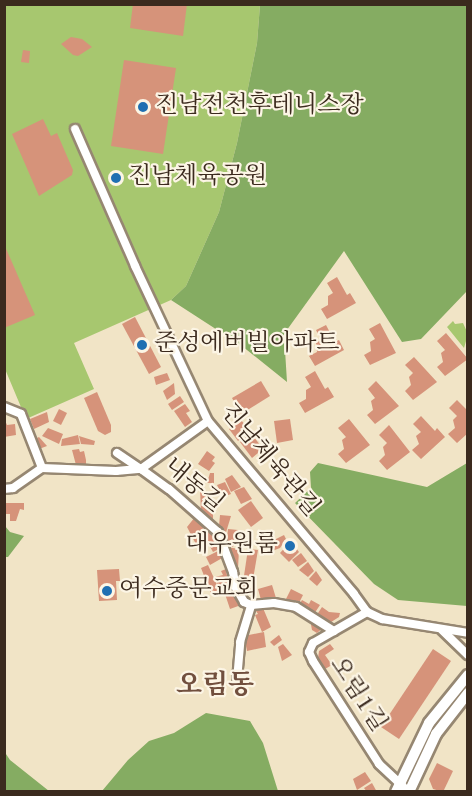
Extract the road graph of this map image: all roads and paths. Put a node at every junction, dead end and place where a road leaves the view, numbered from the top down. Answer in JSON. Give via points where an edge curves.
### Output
{"nodes":[{"id":1,"x":75,"y":129,"type":"dead end"},
{"id":2,"x":4,"y":407,"type":"edge"},
{"id":3,"x":208,"y":421,"type":"junction"},
{"id":4,"x":117,"y":453,"type":"dead end"},
{"id":5,"x":42,"y":468,"type":"junction"},
{"id":6,"x":141,"y":469,"type":"junction"},
{"id":7,"x":4,"y":489,"type":"edge"},
{"id":8,"x":251,"y":605,"type":"junction"},
{"id":9,"x":366,"y":612,"type":"junction"},
{"id":10,"x":442,"y":630,"type":"junction"},
{"id":11,"x":334,"y":631,"type":"junction"},
{"id":12,"x":468,"y":633,"type":"edge"},
{"id":13,"x":468,"y":655,"type":"edge"},
{"id":14,"x":468,"y":670,"type":"edge"},
{"id":15,"x":468,"y":675,"type":"edge"},
{"id":16,"x":237,"y":680,"type":"dead end"},
{"id":17,"x":468,"y":693,"type":"edge"},
{"id":18,"x":442,"y":705,"type":"junction"},
{"id":19,"x":398,"y":788,"type":"edge"},
{"id":20,"x":411,"y":791,"type":"edge"}],
"edges":[{"from":1,"to":3,"type":"street","name":"진남체육관길"},
{"from":2,"to":5,"type":"street","via":[[21,414]]},
{"from":3,"to":6,"type":"street"},
{"from":3,"to":9,"type":"street","name":"진남체육관길"},
{"from":4,"to":6,"type":"street"},
{"from":5,"to":6,"type":"street","name":"내동길"},
{"from":5,"to":7,"type":"street","via":[[13,488]]},
{"from":6,"to":8,"type":"street","name":"내동길","via":[[218,532],[237,592]]},
{"from":8,"to":11,"type":"street","via":[[274,603],[296,607]]},
{"from":8,"to":16,"type":"street","via":[[240,642]]},
{"from":9,"to":10,"type":"street","via":[[382,619]]},
{"from":9,"to":11,"type":"street","name":"오림1길"},
{"from":10,"to":12,"type":"street"},
{"from":10,"to":13,"type":"street"},
{"from":11,"to":19,"type":"street","name":"오림1길","via":[[311,646],[313,662]]},
{"from":14,"to":18,"type":"street"},
{"from":15,"to":18,"type":"main road"},
{"from":17,"to":20,"type":"main road","via":[[436,734]]},
{"from":18,"to":19,"type":"main road","via":[[418,743]]},
{"from":19,"to":20,"type":"street"}]}
